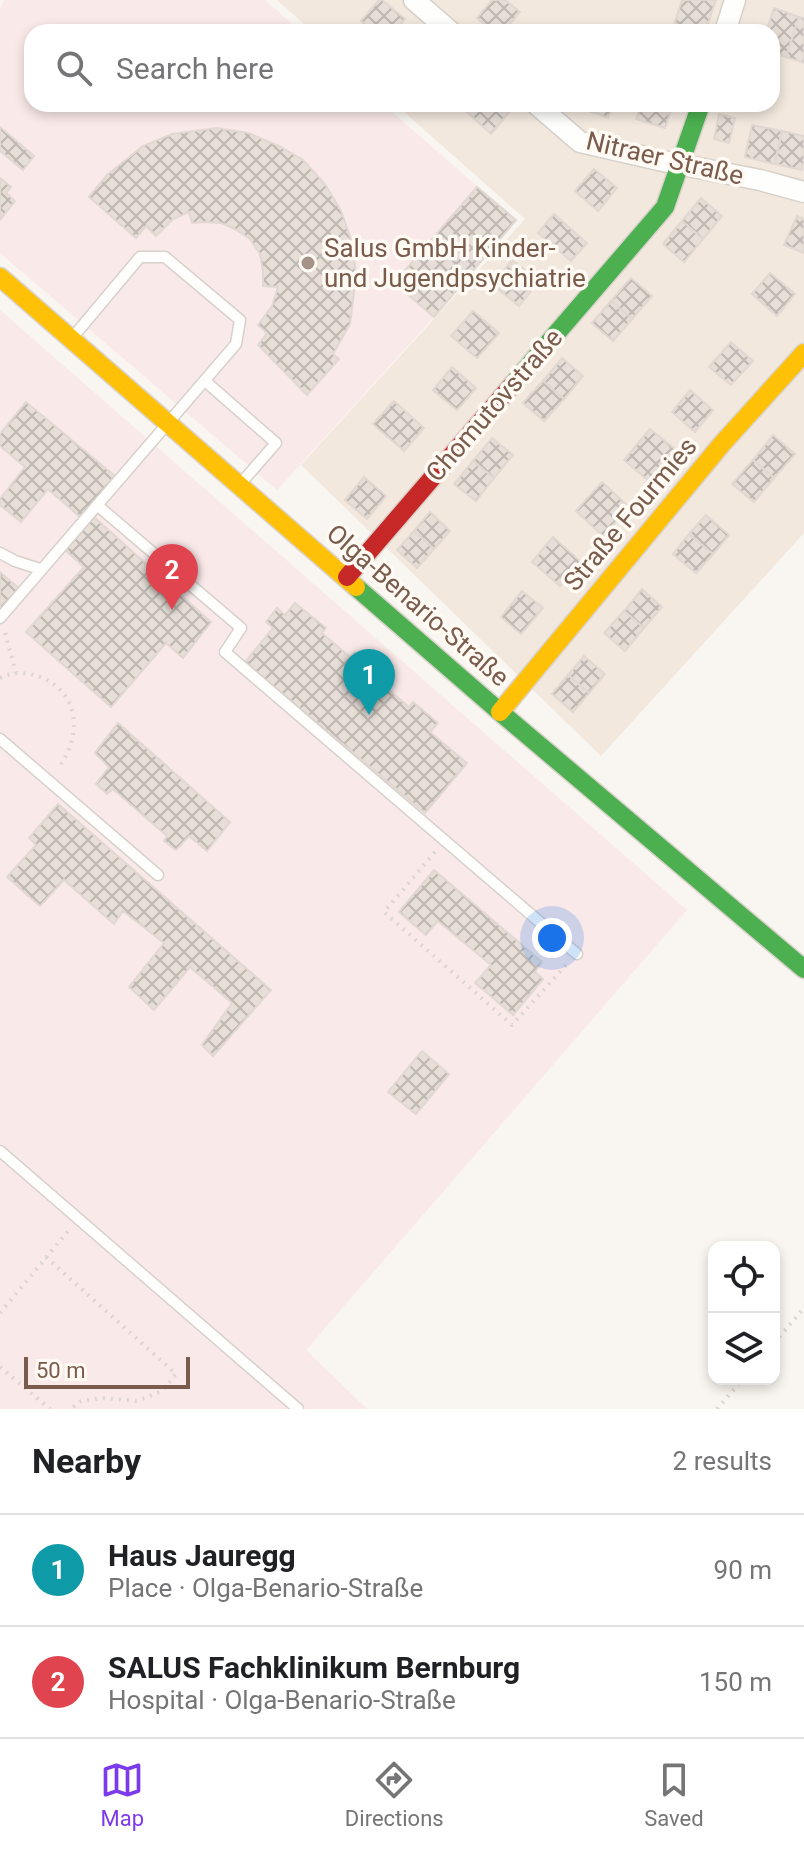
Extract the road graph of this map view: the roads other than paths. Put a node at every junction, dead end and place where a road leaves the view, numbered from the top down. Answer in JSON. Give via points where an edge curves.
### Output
{"nodes":[{"id":1,"x":414,"y":0,"type":"edge"},
{"id":2,"x":735,"y":0,"type":"edge"},
{"id":3,"x":442,"y":24,"type":"edge"},
{"id":4,"x":728,"y":24,"type":"edge"},
{"id":5,"x":545,"y":112,"type":"edge"},
{"id":6,"x":698,"y":112,"type":"edge"},
{"id":7,"x":681,"y":164,"type":"junction"},
{"id":8,"x":804,"y":192,"type":"edge"},
{"id":9,"x":0,"y":277,"type":"edge"},
{"id":10,"x":71,"y":339,"type":"junction"},
{"id":11,"x":804,"y":353,"type":"edge"},
{"id":12,"x":205,"y":381,"type":"junction"},
{"id":13,"x":168,"y":423,"type":"junction"},
{"id":14,"x":240,"y":485,"type":"junction"},
{"id":15,"x":97,"y":505,"type":"junction"},
{"id":16,"x":0,"y":553,"type":"edge"},
{"id":17,"x":40,"y":569,"type":"junction"},
{"id":18,"x":347,"y":577,"type":"junction"},
{"id":19,"x":0,"y":618,"type":"edge"},
{"id":20,"x":500,"y":712,"type":"junction"},
{"id":21,"x":0,"y":739,"type":"edge"},
{"id":22,"x":158,"y":875,"type":"dead end"},
{"id":23,"x":577,"y":954,"type":"road end"},
{"id":24,"x":804,"y":969,"type":"edge"},
{"id":25,"x":0,"y":1151,"type":"edge"},
{"id":26,"x":298,"y":1409,"type":"edge"}],
"edges":[{"from":1,"to":3,"type":"street"},
{"from":2,"to":4,"type":"street"},
{"from":5,"to":7,"type":"street","name":"Nitraer Straße","via":[[580,142]]},
{"from":6,"to":7,"type":"street","name":"Chomutovstraße"},
{"from":7,"to":8,"type":"street","name":"Nitraer Straße"},
{"from":7,"to":18,"type":"street","name":"Chomutovstraße","via":[[665,207]]},
{"from":9,"to":10,"type":"street","name":"Olga-Benario-Straße"},
{"from":10,"to":12,"type":"lane","via":[[140,257],[165,257],[240,320],[236,344]]},
{"from":10,"to":13,"type":"street","name":"Olga-Benario-Straße"},
{"from":11,"to":20,"type":"street","name":"Straße Fourmies"},
{"from":12,"to":13,"type":"lane"},
{"from":12,"to":14,"type":"lane","via":[[276,443]]},
{"from":13,"to":14,"type":"street","name":"Olga-Benario-Straße"},
{"from":13,"to":15,"type":"lane"},
{"from":14,"to":18,"type":"street","name":"Olga-Benario-Straße"},
{"from":15,"to":17,"type":"lane"},
{"from":15,"to":23,"type":"lane","via":[[241,628],[225,652]]},
{"from":16,"to":17,"type":"lane"},
{"from":17,"to":19,"type":"lane"},
{"from":18,"to":20,"type":"street","name":"Olga-Benario-Straße"},
{"from":20,"to":24,"type":"street","name":"Olga-Benario-Straße"},
{"from":21,"to":22,"type":"lane"},
{"from":25,"to":26,"type":"lane"}]}
